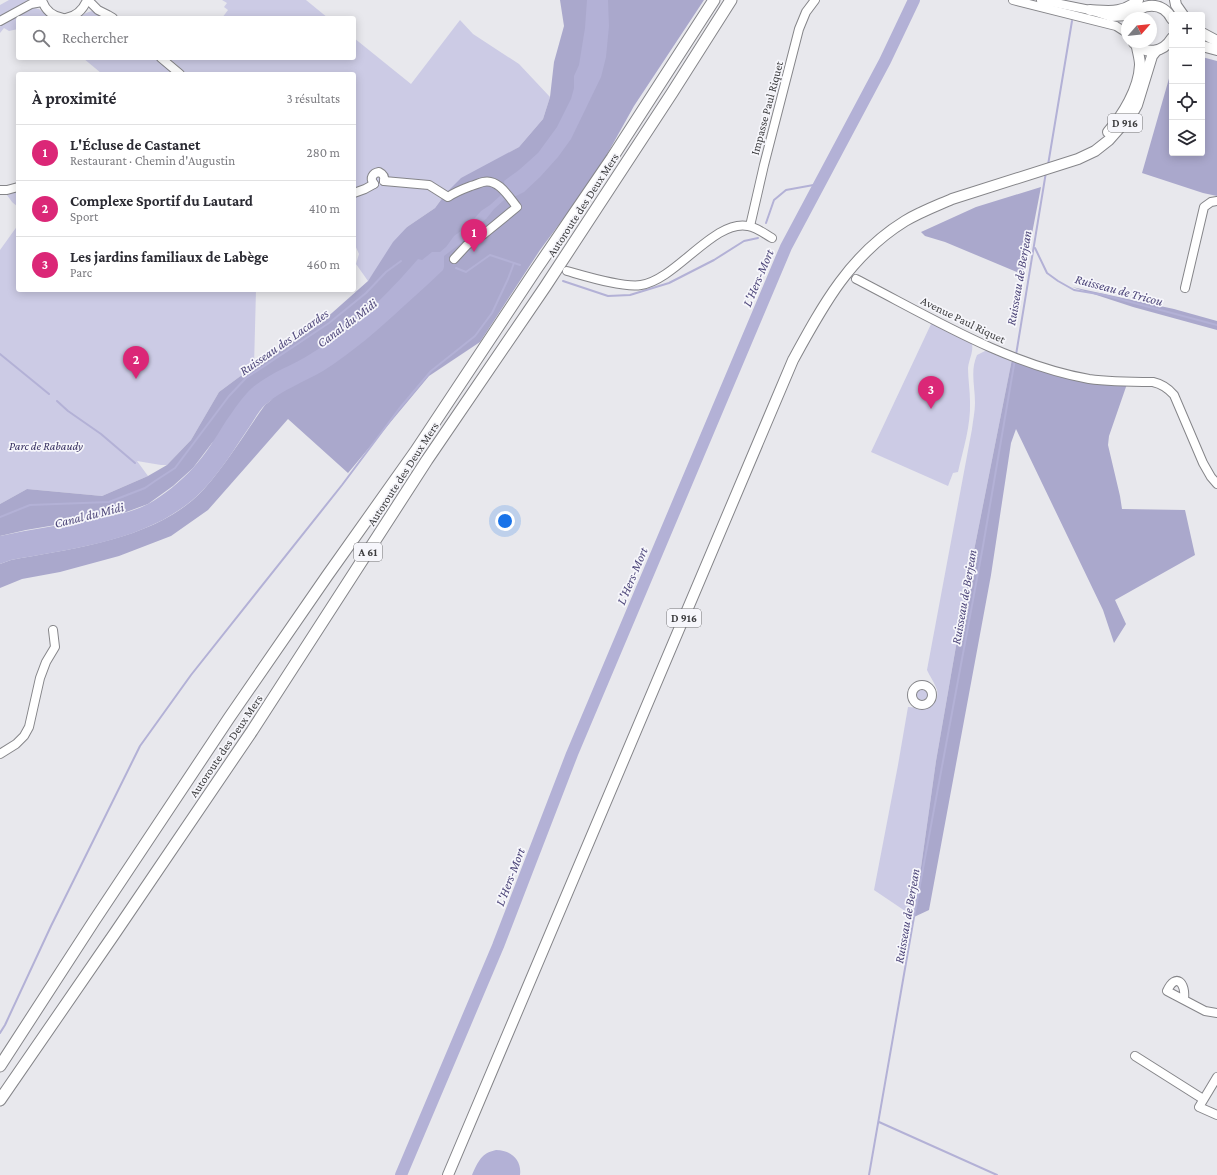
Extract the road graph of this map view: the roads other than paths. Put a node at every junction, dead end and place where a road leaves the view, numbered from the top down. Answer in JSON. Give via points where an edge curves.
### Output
{"nodes":[{"id":1,"x":714,"y":0,"type":"edge"},
{"id":2,"x":731,"y":0,"type":"edge"},
{"id":3,"x":815,"y":0,"type":"edge"},
{"id":4,"x":1013,"y":0,"type":"edge"},
{"id":5,"x":1041,"y":0,"type":"edge"},
{"id":6,"x":1166,"y":0,"type":"edge"},
{"id":7,"x":1175,"y":0,"type":"edge"},
{"id":8,"x":42,"y":1,"type":"edge"},
{"id":9,"x":1145,"y":2,"type":"edge"},
{"id":10,"x":86,"y":3,"type":"edge"},
{"id":11,"x":1090,"y":10,"type":"junction"},
{"id":12,"x":1136,"y":12,"type":"edge"},
{"id":13,"x":1170,"y":12,"type":"edge"},
{"id":14,"x":1181,"y":12,"type":"edge"},
{"id":15,"x":1169,"y":15,"type":"edge"},
{"id":16,"x":55,"y":16,"type":"edge"},
{"id":17,"x":74,"y":16,"type":"edge"},
{"id":18,"x":109,"y":16,"type":"edge"},
{"id":19,"x":1121,"y":16,"type":"edge"},
{"id":20,"x":0,"y":21,"type":"edge"},
{"id":21,"x":1121,"y":29,"type":"edge"},
{"id":22,"x":1205,"y":34,"type":"edge"},
{"id":23,"x":1205,"y":40,"type":"edge"},
{"id":24,"x":1217,"y":41,"type":"edge"},
{"id":25,"x":1169,"y":43,"type":"edge"},
{"id":26,"x":1205,"y":47,"type":"edge"},
{"id":27,"x":1136,"y":48,"type":"edge"},
{"id":28,"x":1140,"y":48,"type":"edge"},
{"id":29,"x":1217,"y":50,"type":"edge"},
{"id":30,"x":1156,"y":51,"type":"junction"},
{"id":31,"x":163,"y":60,"type":"edge"},
{"id":32,"x":178,"y":72,"type":"edge"},
{"id":33,"x":1059,"y":165,"type":"junction"},
{"id":34,"x":16,"y":188,"type":"edge"},
{"id":35,"x":0,"y":190,"type":"edge"},
{"id":36,"x":356,"y":192,"type":"edge"},
{"id":37,"x":1217,"y":201,"type":"edge"},
{"id":38,"x":750,"y":226,"type":"junction"},
{"id":39,"x":772,"y":238,"type":"dead end"},
{"id":40,"x":454,"y":260,"type":"dead end"},
{"id":41,"x":567,"y":271,"type":"dead end"},
{"id":42,"x":856,"y":279,"type":"dead end"},
{"id":43,"x":1185,"y":288,"type":"dead end"},
{"id":44,"x":1217,"y":484,"type":"edge"},
{"id":45,"x":53,"y":630,"type":"dead end"},
{"id":46,"x":0,"y":754,"type":"edge"},
{"id":47,"x":1184,"y":999,"type":"dead end"},
{"id":48,"x":1217,"y":1013,"type":"edge"},
{"id":49,"x":1135,"y":1056,"type":"dead end"},
{"id":50,"x":0,"y":1066,"type":"edge"},
{"id":51,"x":1217,"y":1077,"type":"edge"},
{"id":52,"x":1203,"y":1099,"type":"junction"},
{"id":53,"x":0,"y":1100,"type":"edge"},
{"id":54,"x":1215,"y":1114,"type":"edge"},
{"id":55,"x":448,"y":1175,"type":"edge"}],
"edges":[{"from":1,"to":50,"type":"highway","name":"Autoroute des Deux Mers","number":"A 61","via":[[612,158],[415,452],[229,718]]},
{"from":2,"to":53,"type":"highway","name":"Autoroute des Deux Mers","number":"A 61","via":[[549,280],[427,460],[252,731]]},
{"from":3,"to":38,"type":"street","name":"Impasse Paul Riquet","via":[[806,12],[799,29]]},
{"from":4,"to":21,"type":"street"},
{"from":5,"to":11,"type":"street"},
{"from":6,"to":13,"type":"main road"},
{"from":7,"to":14,"type":"main road"},
{"from":8,"to":16,"type":"street","via":[[45,8]]},
{"from":8,"to":20,"type":"street","via":[[31,4]]},
{"from":9,"to":11,"type":"main road","via":[[1112,12]]},
{"from":9,"to":12,"type":"main road"},
{"from":9,"to":15,"type":"main road","via":[[1165,10]]},
{"from":10,"to":17,"type":"street"},
{"from":10,"to":18,"type":"street"},
{"from":11,"to":19,"type":"street","via":[[1111,17]]},
{"from":22,"to":24,"type":"main road"},
{"from":23,"to":24,"type":"main road"},
{"from":25,"to":30,"type":"main road"},
{"from":26,"to":29,"type":"main road"},
{"from":27,"to":33,"type":"main road","number":"D 916","via":[[1140,65],[1139,75],[1125,110],[1104,137]]},
{"from":28,"to":30,"type":"main road"},
{"from":30,"to":33,"type":"main road","number":"D 916","via":[[1150,61],[1137,105],[1123,126],[1095,151]]},
{"from":31,"to":32,"type":"street"},
{"from":33,"to":55,"type":"main road","number":"D 916","via":[[952,199],[905,221],[876,242],[859,259],[822,308],[793,360]]},
{"from":34,"to":35,"type":"street"},
{"from":36,"to":40,"type":"street","via":[[374,184],[380,185],[384,181],[429,185],[448,197],[484,181],[493,182],[517,207],[467,245]]},
{"from":37,"to":43,"type":"street","via":[[1204,208]]},
{"from":38,"to":39,"type":"street"},
{"from":38,"to":41,"type":"street","via":[[737,226],[720,232],[657,280],[641,285],[633,286]]},
{"from":42,"to":44,"type":"street","name":"Avenue Paul Riquet","via":[[1005,354],[1063,373],[1091,379],[1162,384],[1174,395],[1203,463]]},
{"from":45,"to":46,"type":"street","via":[[54,647],[40,678],[29,727],[16,744]]},
{"from":47,"to":48,"type":"street","via":[[1205,1011]]},
{"from":49,"to":52,"type":"street"},
{"from":51,"to":52,"type":"street"},
{"from":52,"to":54,"type":"street","via":[[1199,1107]]}]}
